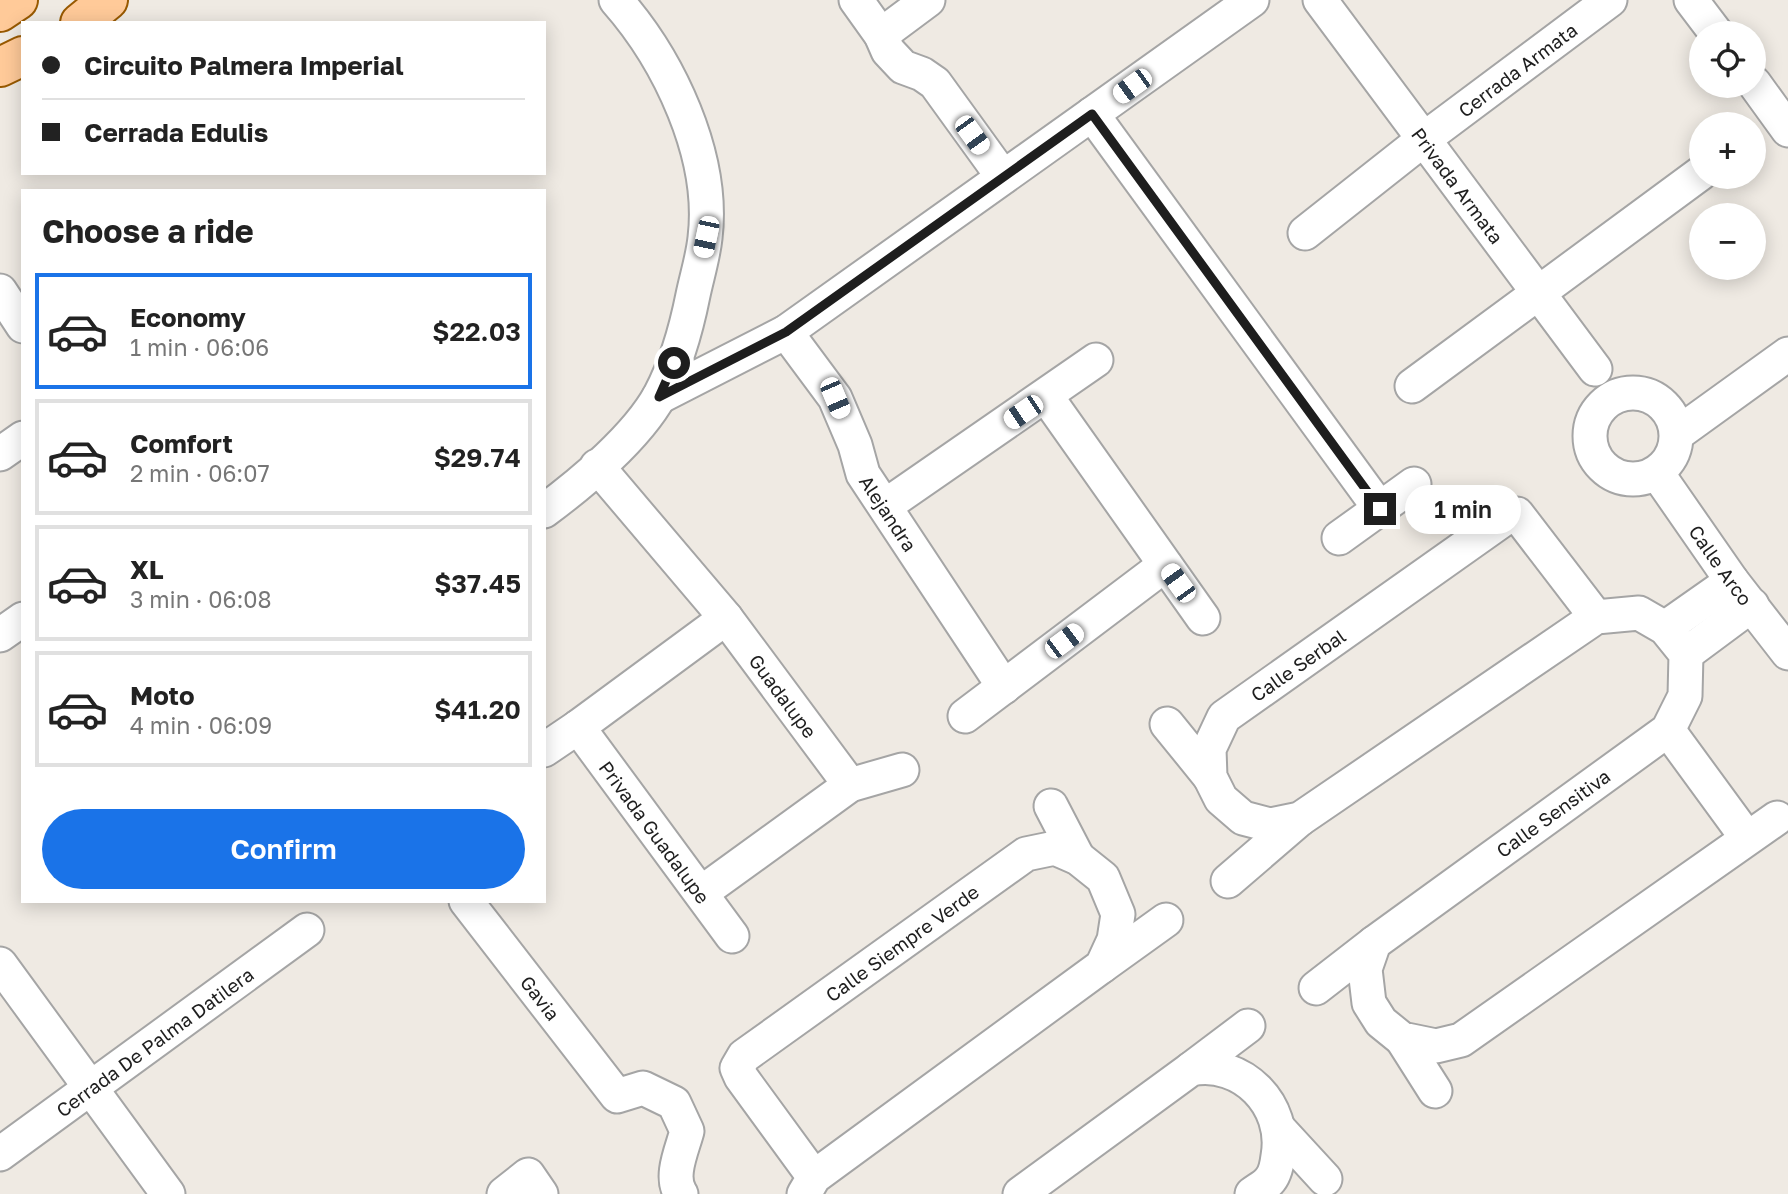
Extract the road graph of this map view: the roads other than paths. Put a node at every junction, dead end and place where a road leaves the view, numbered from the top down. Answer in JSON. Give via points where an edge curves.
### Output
{"nodes":[{"id":1,"x":18,"y":0,"type":"edge"},
{"id":2,"x":108,"y":0,"type":"edge"},
{"id":3,"x":616,"y":0,"type":"edge"},
{"id":4,"x":856,"y":0,"type":"edge"},
{"id":5,"x":928,"y":0,"type":"edge"},
{"id":6,"x":1252,"y":0,"type":"edge"},
{"id":7,"x":1320,"y":0,"type":"edge"},
{"id":8,"x":1610,"y":0,"type":"edge"},
{"id":9,"x":1692,"y":0,"type":"edge"},
{"id":10,"x":0,"y":12,"type":"edge"},
{"id":11,"x":82,"y":21,"type":"edge"},
{"id":12,"x":1707,"y":21,"type":"edge"},
{"id":13,"x":881,"y":35,"type":"junction"},
{"id":14,"x":21,"y":57,"type":"edge"},
{"id":15,"x":0,"y":67,"type":"edge"},
{"id":16,"x":1761,"y":98,"type":"edge"},
{"id":17,"x":1092,"y":114,"type":"junction"},
{"id":18,"x":1773,"y":126,"type":"edge"},
{"id":19,"x":1424,"y":139,"type":"junction"},
{"id":20,"x":1003,"y":177,"type":"junction"},
{"id":21,"x":1689,"y":182,"type":"edge"},
{"id":22,"x":1305,"y":233,"type":"dead end"},
{"id":23,"x":0,"y":291,"type":"edge"},
{"id":24,"x":1539,"y":293,"type":"junction"},
{"id":25,"x":21,"y":323,"type":"edge"},
{"id":26,"x":786,"y":332,"type":"junction"},
{"id":27,"x":1788,"y":354,"type":"edge"},
{"id":28,"x":1096,"y":360,"type":"dead end"},
{"id":29,"x":1595,"y":369,"type":"dead end"},
{"id":30,"x":1412,"y":386,"type":"dead end"},
{"id":31,"x":1046,"y":396,"type":"junction"},
{"id":32,"x":659,"y":397,"type":"junction"},
{"id":33,"x":1677,"y":434,"type":"junction"},
{"id":34,"x":21,"y":439,"type":"edge"},
{"id":35,"x":0,"y":454,"type":"edge"},
{"id":36,"x":597,"y":466,"type":"junction"},
{"id":37,"x":1657,"y":473,"type":"junction"},
{"id":38,"x":1414,"y":484,"type":"dead end"},
{"id":39,"x":885,"y":506,"type":"junction"},
{"id":40,"x":1380,"y":509,"type":"junction"},
{"id":41,"x":546,"y":510,"type":"edge"},
{"id":42,"x":1339,"y":538,"type":"dead end"},
{"id":43,"x":1165,"y":565,"type":"junction"},
{"id":44,"x":1742,"y":593,"type":"junction"},
{"id":45,"x":1596,"y":617,"type":"junction"},
{"id":46,"x":726,"y":618,"type":"junction"},
{"id":47,"x":1203,"y":618,"type":"dead end"},
{"id":48,"x":21,"y":620,"type":"edge"},
{"id":49,"x":0,"y":635,"type":"edge"},
{"id":50,"x":1676,"y":642,"type":"junction"},
{"id":51,"x":1788,"y":653,"type":"edge"},
{"id":52,"x":1004,"y":687,"type":"junction"},
{"id":53,"x":965,"y":716,"type":"dead end"},
{"id":54,"x":1167,"y":724,"type":"dead end"},
{"id":55,"x":579,"y":727,"type":"junction"},
{"id":56,"x":1668,"y":730,"type":"junction"},
{"id":57,"x":546,"y":749,"type":"edge"},
{"id":58,"x":902,"y":769,"type":"dead end"},
{"id":59,"x":1210,"y":777,"type":"junction"},
{"id":60,"x":850,"y":785,"type":"junction"},
{"id":61,"x":1051,"y":806,"type":"dead end"},
{"id":62,"x":1777,"y":818,"type":"dead end"},
{"id":63,"x":1300,"y":819,"type":"junction"},
{"id":64,"x":1747,"y":838,"type":"junction"},
{"id":65,"x":1078,"y":858,"type":"junction"},
{"id":66,"x":1228,"y":881,"type":"dead end"},
{"id":67,"x":701,"y":893,"type":"junction"},
{"id":68,"x":468,"y":903,"type":"edge"},
{"id":69,"x":1166,"y":920,"type":"dead end"},
{"id":70,"x":307,"y":930,"type":"dead end"},
{"id":71,"x":732,"y":936,"type":"dead end"},
{"id":72,"x":1374,"y":943,"type":"junction"},
{"id":73,"x":0,"y":964,"type":"edge"},
{"id":74,"x":1102,"y":966,"type":"junction"},
{"id":75,"x":1316,"y":988,"type":"dead end"},
{"id":76,"x":1248,"y":1027,"type":"dead end"},
{"id":77,"x":1392,"y":1030,"type":"junction"},
{"id":78,"x":1191,"y":1069,"type":"junction"},
{"id":79,"x":90,"y":1088,"type":"junction"},
{"id":80,"x":1435,"y":1091,"type":"dead end"},
{"id":81,"x":1279,"y":1129,"type":"junction"},
{"id":82,"x":0,"y":1154,"type":"edge"},
{"id":83,"x":1325,"y":1179,"type":"dead end"},
{"id":84,"x":679,"y":1181,"type":"edge"},
{"id":85,"x":809,"y":1186,"type":"edge"},
{"id":86,"x":168,"y":1194,"type":"edge"},
{"id":87,"x":504,"y":1194,"type":"edge"},
{"id":88,"x":541,"y":1194,"type":"edge"},
{"id":89,"x":1020,"y":1194,"type":"edge"},
{"id":90,"x":1252,"y":1194,"type":"edge"}],
"edges":[{"from":1,"to":10,"type":"main road"},
{"from":2,"to":11,"type":"main road"},
{"from":3,"to":32,"type":"street","via":[[667,74],[691,127],[705,187],[706,237],[682,345]]},
{"from":4,"to":13,"type":"street"},
{"from":5,"to":13,"type":"street"},
{"from":6,"to":17,"type":"street"},
{"from":7,"to":19,"type":"street","name":"Privada Armata"},
{"from":8,"to":19,"type":"street","name":"Cerrada Armata"},
{"from":9,"to":12,"type":"street"},
{"from":13,"to":20,"type":"street","via":[[903,67],[935,83]]},
{"from":14,"to":15,"type":"main road"},
{"from":16,"to":18,"type":"street"},
{"from":17,"to":20,"type":"street"},
{"from":17,"to":40,"type":"street"},
{"from":19,"to":22,"type":"street","name":"Cerrada Armata"},
{"from":19,"to":24,"type":"street","name":"Privada Armata"},
{"from":20,"to":26,"type":"street"},
{"from":21,"to":24,"type":"street"},
{"from":23,"to":25,"type":"street"},
{"from":24,"to":29,"type":"street","name":"Privada Armata"},
{"from":24,"to":30,"type":"street"},
{"from":26,"to":32,"type":"street"},
{"from":26,"to":39,"type":"street","name":"Alejandra","via":[[835,398],[863,474]]},
{"from":27,"to":33,"type":"street"},
{"from":28,"to":31,"type":"street"},
{"from":31,"to":39,"type":"street"},
{"from":31,"to":43,"type":"street"},
{"from":32,"to":36,"type":"street","via":[[626,440]]},
{"from":33,"to":37,"type":"street","via":[[1672,456]]},
{"from":33,"to":37,"type":"street","via":[[1674,419],[1653,397],[1623,394],[1598,411],[1590,441],[1603,468],[1630,480]]},
{"from":34,"to":35,"type":"street"},
{"from":36,"to":41,"type":"street"},
{"from":36,"to":46,"type":"street","name":"Guadalupe"},
{"from":37,"to":44,"type":"street","name":"Calle Arco"},
{"from":38,"to":40,"type":"street"},
{"from":39,"to":52,"type":"street","name":"Alejandra"},
{"from":40,"to":42,"type":"street"},
{"from":43,"to":47,"type":"street"},
{"from":43,"to":52,"type":"street"},
{"from":44,"to":50,"type":"street"},
{"from":44,"to":51,"type":"street","name":"Calle Arco"},
{"from":45,"to":50,"type":"street","via":[[1639,613]]},
{"from":45,"to":59,"type":"street","name":"Calle Serbal","via":[[1517,513],[1224,718],[1209,749]]},
{"from":45,"to":63,"type":"street"},
{"from":46,"to":55,"type":"street"},
{"from":46,"to":60,"type":"street","name":"Guadalupe"},
{"from":48,"to":49,"type":"street"},
{"from":50,"to":56,"type":"street","name":"Calle Sensitiva","via":[[1685,696]]},
{"from":52,"to":53,"type":"street"},
{"from":54,"to":59,"type":"street"},
{"from":55,"to":57,"type":"street"},
{"from":55,"to":67,"type":"street","name":"Privada Guadalupe"},
{"from":56,"to":64,"type":"street"},
{"from":56,"to":72,"type":"street","name":"Calle Sensitiva"},
{"from":58,"to":60,"type":"street"},
{"from":59,"to":63,"type":"street","via":[[1221,799],[1242,818],[1270,825]]},
{"from":60,"to":67,"type":"street"},
{"from":61,"to":65,"type":"street","name":"Calle Siempre Verde"},
{"from":62,"to":64,"type":"street"},
{"from":63,"to":66,"type":"street"},
{"from":64,"to":77,"type":"street","via":[[1461,1040],[1436,1046]]},
{"from":65,"to":74,"type":"street","name":"Calle Siempre Verde","via":[[1102,878],[1118,914],[1114,940]]},
{"from":65,"to":85,"type":"street","name":"Calle Siempre Verde","via":[[1055,848],[1026,854],[744,1056],[737,1068],[741,1077]]},
{"from":67,"to":71,"type":"street","name":"Privada Guadalupe"},
{"from":68,"to":84,"type":"street","name":"Gavia","via":[[617,1096],[643,1088],[674,1103],[687,1131]]},
{"from":69,"to":74,"type":"street"},
{"from":70,"to":79,"type":"street","name":"Cerrada De Palma Datilera"},
{"from":72,"to":75,"type":"street","name":"Calle Sensitiva"},
{"from":72,"to":77,"type":"street","via":[[1365,969],[1369,1003]]},
{"from":73,"to":79,"type":"street"},
{"from":74,"to":85,"type":"street"},
{"from":76,"to":78,"type":"street"},
{"from":77,"to":80,"type":"street"},
{"from":78,"to":81,"type":"street","via":[[1221,1069],[1252,1083],[1264,1096]]},
{"from":78,"to":89,"type":"street"},
{"from":79,"to":82,"type":"street","name":"Cerrada De Palma Datilera"},
{"from":79,"to":86,"type":"street"},
{"from":81,"to":83,"type":"street"},
{"from":81,"to":90,"type":"street","via":[[1280,1147],[1270,1181]]},
{"from":87,"to":88,"type":"street","via":[[528,1175]]}]}
